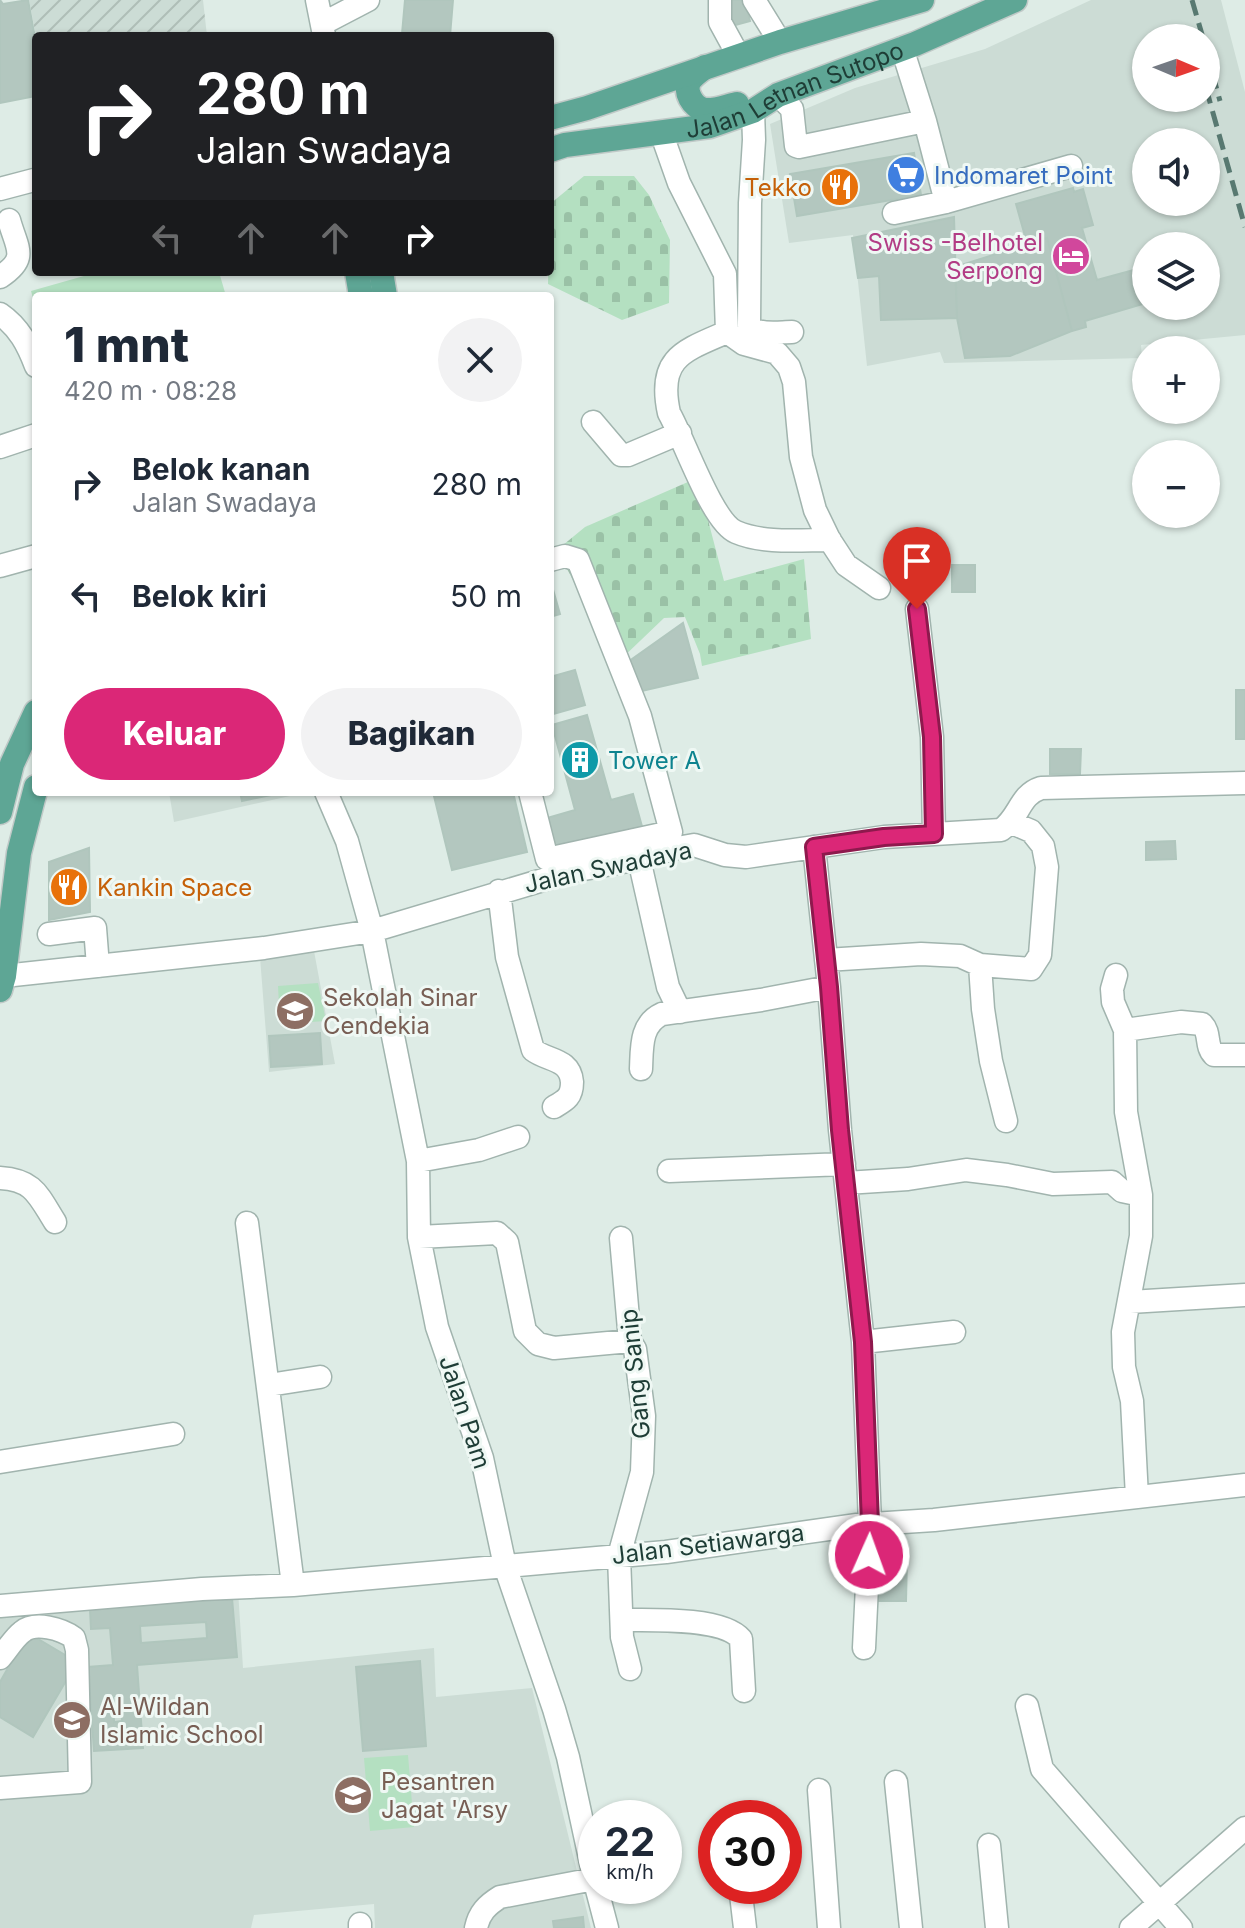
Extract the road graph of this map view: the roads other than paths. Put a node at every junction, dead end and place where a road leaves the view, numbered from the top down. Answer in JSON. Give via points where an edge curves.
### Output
{"nodes":[{"id":1,"x":317,"y":0,"type":"edge"},
{"id":2,"x":368,"y":0,"type":"edge"},
{"id":3,"x":720,"y":0,"type":"edge"},
{"id":4,"x":754,"y":0,"type":"edge"},
{"id":5,"x":922,"y":0,"type":"edge"},
{"id":6,"x":1015,"y":0,"type":"edge"},
{"id":7,"x":323,"y":30,"type":"edge"},
{"id":8,"x":780,"y":42,"type":"junction"},
{"id":9,"x":902,"y":48,"type":"junction"},
{"id":10,"x":738,"y":55,"type":"junction"},
{"id":11,"x":705,"y":67,"type":"junction"},
{"id":12,"x":778,"y":95,"type":"junction"},
{"id":13,"x":753,"y":111,"type":"junction"},
{"id":14,"x":554,"y":117,"type":"edge"},
{"id":15,"x":925,"y":121,"type":"junction"},
{"id":16,"x":661,"y":132,"type":"junction"},
{"id":17,"x":558,"y":148,"type":"edge"},
{"id":18,"x":1071,"y":166,"type":"dead end"},
{"id":19,"x":32,"y":181,"type":"edge"},
{"id":20,"x":0,"y":189,"type":"edge"},
{"id":21,"x":946,"y":202,"type":"junction"},
{"id":22,"x":894,"y":213,"type":"dead end"},
{"id":23,"x":9,"y":220,"type":"dead end"},
{"id":24,"x":0,"y":277,"type":"edge"},
{"id":25,"x":0,"y":314,"type":"edge"},
{"id":26,"x":727,"y":332,"type":"junction"},
{"id":27,"x":792,"y":332,"type":"dead end"},
{"id":28,"x":32,"y":357,"type":"edge"},
{"id":29,"x":593,"y":422,"type":"dead end"},
{"id":30,"x":680,"y":433,"type":"junction"},
{"id":31,"x":32,"y":436,"type":"edge"},
{"id":32,"x":0,"y":447,"type":"edge"},
{"id":33,"x":830,"y":540,"type":"junction"},
{"id":34,"x":32,"y":557,"type":"edge"},
{"id":35,"x":554,"y":559,"type":"edge"},
{"id":36,"x":0,"y":566,"type":"edge"},
{"id":37,"x":879,"y":588,"type":"dead end"},
{"id":38,"x":917,"y":609,"type":"dead end"},
{"id":39,"x":32,"y":721,"type":"edge"},
{"id":40,"x":1245,"y":783,"type":"edge"},
{"id":41,"x":34,"y":796,"type":"edge"},
{"id":42,"x":328,"y":796,"type":"edge"},
{"id":43,"x":531,"y":796,"type":"edge"},
{"id":44,"x":0,"y":812,"type":"edge"},
{"id":45,"x":1012,"y":823,"type":"junction"},
{"id":46,"x":934,"y":834,"type":"junction"},
{"id":47,"x":814,"y":847,"type":"junction"},
{"id":48,"x":639,"y":859,"type":"junction"},
{"id":49,"x":499,"y":891,"type":"junction"},
{"id":50,"x":372,"y":931,"type":"junction"},
{"id":51,"x":49,"y":934,"type":"dead end"},
{"id":52,"x":826,"y":960,"type":"junction"},
{"id":53,"x":980,"y":965,"type":"junction"},
{"id":54,"x":98,"y":966,"type":"junction"},
{"id":55,"x":1116,"y":975,"type":"dead end"},
{"id":56,"x":2,"y":983,"type":"edge"},
{"id":57,"x":829,"y":987,"type":"junction"},
{"id":58,"x":680,"y":1012,"type":"junction"},
{"id":59,"x":1125,"y":1030,"type":"junction"},
{"id":60,"x":1245,"y":1055,"type":"edge"},
{"id":61,"x":641,"y":1069,"type":"dead end"},
{"id":62,"x":554,"y":1107,"type":"dead end"},
{"id":63,"x":1006,"y":1121,"type":"dead end"},
{"id":64,"x":518,"y":1137,"type":"dead end"},
{"id":65,"x":418,"y":1161,"type":"junction"},
{"id":66,"x":669,"y":1171,"type":"dead end"},
{"id":67,"x":845,"y":1173,"type":"junction"},
{"id":68,"x":0,"y":1178,"type":"edge"},
{"id":69,"x":1141,"y":1195,"type":"junction"},
{"id":70,"x":55,"y":1222,"type":"dead end"},
{"id":71,"x":247,"y":1223,"type":"dead end"},
{"id":72,"x":419,"y":1237,"type":"junction"},
{"id":73,"x":621,"y":1238,"type":"dead end"},
{"id":74,"x":1245,"y":1295,"type":"edge"},
{"id":75,"x":1130,"y":1302,"type":"junction"},
{"id":76,"x":954,"y":1332,"type":"dead end"},
{"id":77,"x":630,"y":1341,"type":"junction"},
{"id":78,"x":863,"y":1342,"type":"junction"},
{"id":79,"x":320,"y":1377,"type":"dead end"},
{"id":80,"x":269,"y":1385,"type":"junction"},
{"id":81,"x":173,"y":1434,"type":"dead end"},
{"id":82,"x":0,"y":1462,"type":"edge"},
{"id":83,"x":1245,"y":1485,"type":"edge"},
{"id":84,"x":1137,"y":1497,"type":"junction"},
{"id":85,"x":870,"y":1524,"type":"junction"},
{"id":86,"x":619,"y":1556,"type":"junction"},
{"id":87,"x":505,"y":1566,"type":"junction"},
{"id":88,"x":293,"y":1585,"type":"junction"},
{"id":89,"x":0,"y":1606,"type":"edge"},
{"id":90,"x":622,"y":1620,"type":"junction"},
{"id":91,"x":864,"y":1648,"type":"dead end"},
{"id":92,"x":0,"y":1658,"type":"edge"},
{"id":93,"x":630,"y":1669,"type":"dead end"},
{"id":94,"x":744,"y":1691,"type":"dead end"},
{"id":95,"x":1027,"y":1706,"type":"dead end"},
{"id":96,"x":896,"y":1782,"type":"dead end"},
{"id":97,"x":0,"y":1788,"type":"edge"},
{"id":98,"x":819,"y":1790,"type":"dead end"},
{"id":99,"x":580,"y":1800,"type":"edge"},
{"id":100,"x":1245,"y":1828,"type":"edge"},
{"id":101,"x":989,"y":1845,"type":"dead end"},
{"id":102,"x":578,"y":1886,"type":"edge"},
{"id":103,"x":600,"y":1904,"type":"edge"},
{"id":104,"x":742,"y":1904,"type":"edge"},
{"id":105,"x":1160,"y":1904,"type":"junction"},
{"id":106,"x":476,"y":1928,"type":"edge"},
{"id":107,"x":607,"y":1928,"type":"edge"},
{"id":108,"x":745,"y":1928,"type":"edge"},
{"id":109,"x":829,"y":1928,"type":"edge"},
{"id":110,"x":911,"y":1928,"type":"edge"},
{"id":111,"x":997,"y":1928,"type":"edge"},
{"id":112,"x":1131,"y":1928,"type":"edge"},
{"id":113,"x":1181,"y":1928,"type":"edge"}],
"edges":[{"from":1,"to":7,"type":"street"},
{"from":2,"to":7,"type":"street"},
{"from":3,"to":10,"type":"street","via":[[720,22]]},
{"from":4,"to":8,"type":"street"},
{"from":5,"to":8,"type":"main road","name":"Jalan Letnan Sutopo"},
{"from":6,"to":9,"type":"main road","name":"Jalan Letnan Sutopo"},
{"from":8,"to":10,"type":"main road","name":"Jalan Letnan Sutopo"},
{"from":9,"to":12,"type":"main road","name":"Jalan Letnan Sutopo"},
{"from":9,"to":15,"type":"street"},
{"from":10,"to":11,"type":"main road","name":"Jalan Letnan Sutopo"},
{"from":11,"to":12,"type":"main road","via":[[688,85],[691,99],[702,109]]},
{"from":11,"to":14,"type":"main road","name":"Jalan Letnan Sutopo"},
{"from":12,"to":13,"type":"main road","name":"Jalan Letnan Sutopo"},
{"from":12,"to":15,"type":"street","via":[[792,109],[799,147]]},
{"from":13,"to":16,"type":"main road","name":"Jalan Letnan Sutopo","via":[[710,126]]},
{"from":13,"to":27,"type":"street","via":[[749,326],[760,332]]},
{"from":15,"to":21,"type":"street"},
{"from":16,"to":17,"type":"main road","name":"Jalan Letnan Sutopo"},
{"from":16,"to":26,"type":"street","via":[[679,183],[725,274]]},
{"from":18,"to":21,"type":"street"},
{"from":19,"to":20,"type":"street"},
{"from":21,"to":22,"type":"street"},
{"from":23,"to":24,"type":"street","via":[[18,263]]},
{"from":25,"to":28,"type":"street","via":[[17,328]]},
{"from":26,"to":30,"type":"street","via":[[685,350],[667,373],[669,413]]},
{"from":26,"to":33,"type":"street","via":[[744,344],[777,353],[789,367],[801,457],[815,510]]},
{"from":29,"to":30,"type":"street","via":[[621,455]]},
{"from":30,"to":33,"type":"street","via":[[716,513],[735,532]]},
{"from":31,"to":32,"type":"street"},
{"from":33,"to":37,"type":"street","via":[[846,565]]},
{"from":34,"to":36,"type":"street"},
{"from":35,"to":43,"type":"street","via":[[578,560],[640,716],[671,832],[547,859]]},
{"from":38,"to":46,"type":"street","via":[[932,737]]},
{"from":39,"to":44,"type":"main road","via":[[12,764]]},
{"from":40,"to":45,"type":"street","via":[[1041,788],[1027,796]]},
{"from":41,"to":56,"type":"main road","via":[[19,853]]},
{"from":42,"to":50,"type":"street","name":"Jalan Pam","via":[[347,841]]},
{"from":45,"to":46,"type":"street","name":"Jalan Swadaya","via":[[1001,830]]},
{"from":45,"to":53,"type":"street","via":[[1031,831],[1043,846],[1047,867],[1040,955],[1031,969]]},
{"from":46,"to":47,"type":"street","name":"Jalan Swadaya"},
{"from":47,"to":48,"type":"street","name":"Jalan Swadaya","via":[[746,857],[694,845]]},
{"from":47,"to":52,"type":"street"},
{"from":48,"to":49,"type":"street","name":"Jalan Swadaya"},
{"from":48,"to":58,"type":"street","via":[[668,987]]},
{"from":49,"to":50,"type":"street","name":"Jalan Swadaya"},
{"from":49,"to":62,"type":"street","via":[[507,957],[533,1050],[563,1064],[571,1075],[569,1098]]},
{"from":50,"to":54,"type":"street","name":"Jalan Swadaya"},
{"from":50,"to":65,"type":"street","name":"Jalan Pam"},
{"from":51,"to":54,"type":"street","via":[[95,928]]},
{"from":52,"to":53,"type":"street","via":[[934,955],[960,956]]},
{"from":52,"to":57,"type":"street"},
{"from":53,"to":63,"type":"street","via":[[991,1061]]},
{"from":54,"to":56,"type":"street","name":"Jalan Swadaya"},
{"from":55,"to":59,"type":"street","via":[[1113,1002]]},
{"from":57,"to":58,"type":"street"},
{"from":57,"to":67,"type":"street"},
{"from":58,"to":61,"type":"street","via":[[662,1014],[649,1025]]},
{"from":59,"to":60,"type":"street","via":[[1202,1024],[1214,1055]]},
{"from":59,"to":69,"type":"street","via":[[1126,1112]]},
{"from":64,"to":65,"type":"street"},
{"from":65,"to":72,"type":"street","name":"Jalan Pam"},
{"from":66,"to":67,"type":"street"},
{"from":67,"to":69,"type":"street","via":[[908,1179],[966,1170],[1053,1184],[1112,1182],[1122,1191]]},
{"from":67,"to":78,"type":"street"},
{"from":68,"to":70,"type":"street","via":[[33,1187]]},
{"from":69,"to":75,"type":"street","via":[[1141,1236]]},
{"from":71,"to":80,"type":"street"},
{"from":72,"to":77,"type":"street","via":[[503,1236],[525,1331],[538,1344],[554,1348]]},
{"from":72,"to":87,"type":"street","name":"Jalan Pam","via":[[437,1327],[482,1458]]},
{"from":73,"to":77,"type":"street","name":"Gang Sanip"},
{"from":74,"to":75,"type":"street"},
{"from":75,"to":84,"type":"street","via":[[1123,1332]]},
{"from":76,"to":78,"type":"street"},
{"from":77,"to":86,"type":"street","name":"Gang Sanip","via":[[644,1416],[642,1472]]},
{"from":78,"to":85,"type":"street"},
{"from":79,"to":80,"type":"street"},
{"from":80,"to":88,"type":"street"},
{"from":81,"to":82,"type":"street"},
{"from":83,"to":84,"type":"street","name":"Jalan Setiawarga"},
{"from":84,"to":85,"type":"street","name":"Jalan Setiawarga"},
{"from":85,"to":86,"type":"street","name":"Jalan Setiawarga"},
{"from":85,"to":91,"type":"street"},
{"from":86,"to":87,"type":"street","name":"Jalan Setiawarga"},
{"from":86,"to":90,"type":"street","name":"Gang Sanip"},
{"from":87,"to":88,"type":"street","name":"Jalan Setiawarga"},
{"from":87,"to":99,"type":"street","name":"Jalan Pam"},
{"from":88,"to":89,"type":"street","name":"Jalan Setiawarga"},
{"from":90,"to":93,"type":"street","name":"Gang Sanip"},
{"from":90,"to":94,"type":"street","via":[[719,1627],[736,1633],[741,1639]]},
{"from":92,"to":97,"type":"street","via":[[30,1628],[58,1629],[74,1638],[80,1782]]},
{"from":95,"to":105,"type":"street","via":[[1042,1769]]},
{"from":96,"to":110,"type":"street"},
{"from":98,"to":109,"type":"street"},
{"from":100,"to":105,"type":"street"},
{"from":101,"to":111,"type":"street"},
{"from":102,"to":106,"type":"street","via":[[500,1897],[488,1905]]},
{"from":103,"to":107,"type":"street","name":"Jalan Pam"},
{"from":104,"to":108,"type":"street"},
{"from":105,"to":112,"type":"street"},
{"from":105,"to":113,"type":"street"}]}
